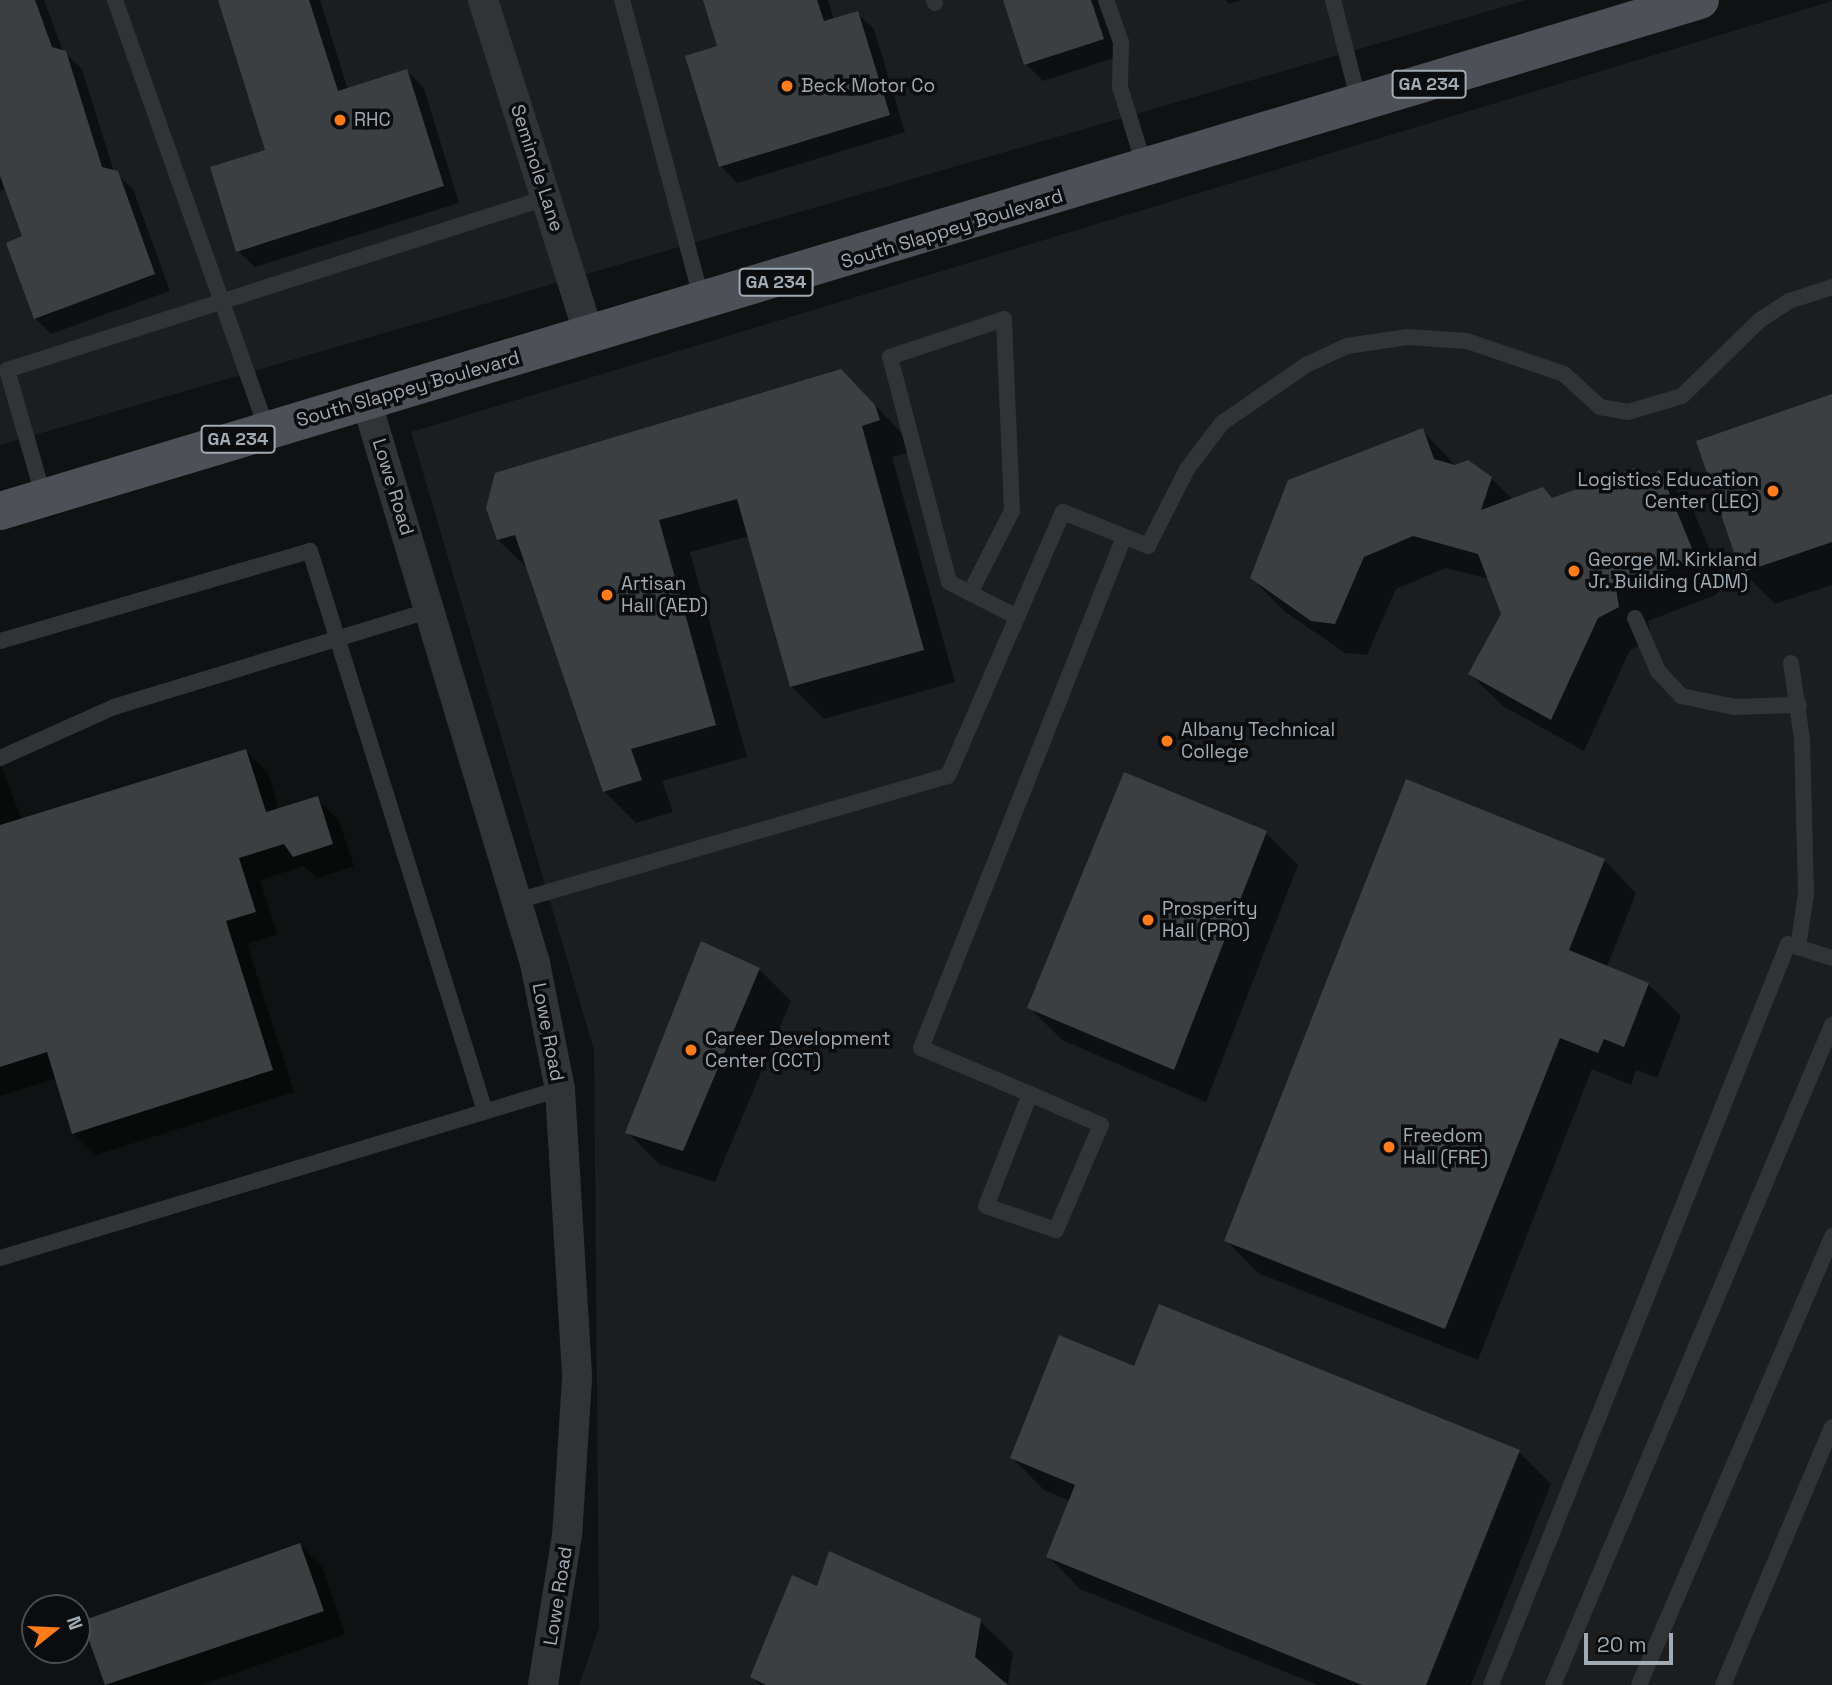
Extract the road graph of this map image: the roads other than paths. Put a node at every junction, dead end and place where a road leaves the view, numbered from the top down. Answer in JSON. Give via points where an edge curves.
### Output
{"nodes":[{"id":1,"x":115,"y":0,"type":"edge"},
{"id":2,"x":483,"y":0,"type":"edge"},
{"id":3,"x":622,"y":0,"type":"edge"},
{"id":4,"x":1106,"y":0,"type":"edge"},
{"id":5,"x":1333,"y":0,"type":"edge"},
{"id":6,"x":1700,"y":0,"type":"edge"},
{"id":7,"x":1360,"y":105,"type":"junction"},
{"id":8,"x":1145,"y":170,"type":"junction"},
{"id":9,"x":546,"y":198,"type":"junction"},
{"id":10,"x":1832,"y":287,"type":"edge"},
{"id":11,"x":224,"y":304,"type":"junction"},
{"id":12,"x":702,"y":304,"type":"junction"},
{"id":13,"x":590,"y":337,"type":"junction"},
{"id":14,"x":366,"y":400,"type":"junction"},
{"id":15,"x":267,"y":430,"type":"junction"},
{"id":16,"x":44,"y":498,"type":"junction"},
{"id":17,"x":0,"y":511,"type":"edge"},
{"id":18,"x":1124,"y":537,"type":"junction"},
{"id":19,"x":970,"y":593,"type":"junction"},
{"id":20,"x":432,"y":610,"type":"junction"},
{"id":21,"x":1017,"y":617,"type":"junction"},
{"id":22,"x":1634,"y":618,"type":"dead end"},
{"id":23,"x":0,"y":640,"type":"edge"},
{"id":24,"x":338,"y":640,"type":"junction"},
{"id":25,"x":1791,"y":663,"type":"dead end"},
{"id":26,"x":1799,"y":705,"type":"junction"},
{"id":27,"x":0,"y":758,"type":"edge"},
{"id":28,"x":517,"y":901,"type":"junction"},
{"id":29,"x":1798,"y":947,"type":"junction"},
{"id":30,"x":1832,"y":958,"type":"edge"},
{"id":31,"x":1832,"y":1025,"type":"edge"},
{"id":32,"x":559,"y":1089,"type":"junction"},
{"id":33,"x":1030,"y":1094,"type":"junction"},
{"id":34,"x":485,"y":1111,"type":"junction"},
{"id":35,"x":1832,"y":1236,"type":"edge"},
{"id":36,"x":0,"y":1258,"type":"edge"},
{"id":37,"x":1832,"y":1427,"type":"edge"},
{"id":38,"x":543,"y":1685,"type":"edge"},
{"id":39,"x":1491,"y":1685,"type":"edge"},
{"id":40,"x":1553,"y":1685,"type":"edge"},
{"id":41,"x":1639,"y":1685,"type":"edge"},
{"id":42,"x":1723,"y":1685,"type":"edge"}],
"edges":[{"from":1,"to":11,"type":"lane"},
{"from":2,"to":9,"type":"street","name":"Seminole Lane"},
{"from":3,"to":12,"type":"lane"},
{"from":4,"to":8,"type":"lane","via":[[1121,43],[1120,87]]},
{"from":5,"to":7,"type":"lane"},
{"from":6,"to":7,"type":"main road","name":"South Slappey Boulevard","number":"GA 234"},
{"from":7,"to":8,"type":"main road","name":"South Slappey Boulevard","number":"GA 234"},
{"from":8,"to":12,"type":"main road","name":"South Slappey Boulevard","number":"GA 234"},
{"from":9,"to":11,"type":"lane"},
{"from":9,"to":13,"type":"street","name":"Seminole Lane"},
{"from":10,"to":18,"type":"lane","via":[[1789,301],[1760,320],[1682,396],[1628,412],[1600,407],[1563,374],[1490,346],[1407,337],[1347,346],[1263,391],[1222,423],[1186,469],[1148,546]]},
{"from":11,"to":15,"type":"lane"},
{"from":11,"to":16,"type":"lane","via":[[7,370]]},
{"from":12,"to":13,"type":"main road","name":"South Slappey Boulevard","number":"GA 234"},
{"from":13,"to":14,"type":"main road","name":"South Slappey Boulevard","number":"GA 234"},
{"from":14,"to":15,"type":"main road","name":"South Slappey Boulevard","number":"GA 234"},
{"from":14,"to":20,"type":"street","name":"Lowe Road"},
{"from":15,"to":16,"type":"main road","name":"South Slappey Boulevard","number":"GA 234"},
{"from":16,"to":17,"type":"main road","name":"South Slappey Boulevard","number":"GA 234"},
{"from":18,"to":21,"type":"lane","via":[[1063,512]]},
{"from":18,"to":33,"type":"lane","via":[[920,1048]]},
{"from":19,"to":19,"type":"lane","via":[[950,582],[890,357],[1004,319],[1012,511]]},
{"from":19,"to":21,"type":"lane"},
{"from":20,"to":24,"type":"lane"},
{"from":20,"to":28,"type":"street","name":"Lowe Road"},
{"from":21,"to":28,"type":"lane","via":[[948,776]]},
{"from":22,"to":26,"type":"lane","via":[[1658,671],[1681,696],[1734,707]]},
{"from":23,"to":24,"type":"lane","via":[[310,551]]},
{"from":24,"to":27,"type":"lane","via":[[114,707]]},
{"from":24,"to":34,"type":"lane"},
{"from":25,"to":26,"type":"lane"},
{"from":26,"to":29,"type":"lane","via":[[1805,894]]},
{"from":28,"to":32,"type":"street","name":"Lowe Road"},
{"from":29,"to":30,"type":"lane"},
{"from":29,"to":39,"type":"lane","via":[[1788,944]]},
{"from":31,"to":40,"type":"lane"},
{"from":32,"to":34,"type":"lane"},
{"from":32,"to":38,"type":"street","name":"Lowe Road","via":[[577,1378],[567,1535]]},
{"from":33,"to":33,"type":"lane","via":[[1101,1125],[1056,1230],[986,1206]]},
{"from":34,"to":36,"type":"lane"},
{"from":35,"to":41,"type":"lane"},
{"from":37,"to":42,"type":"lane"}]}
